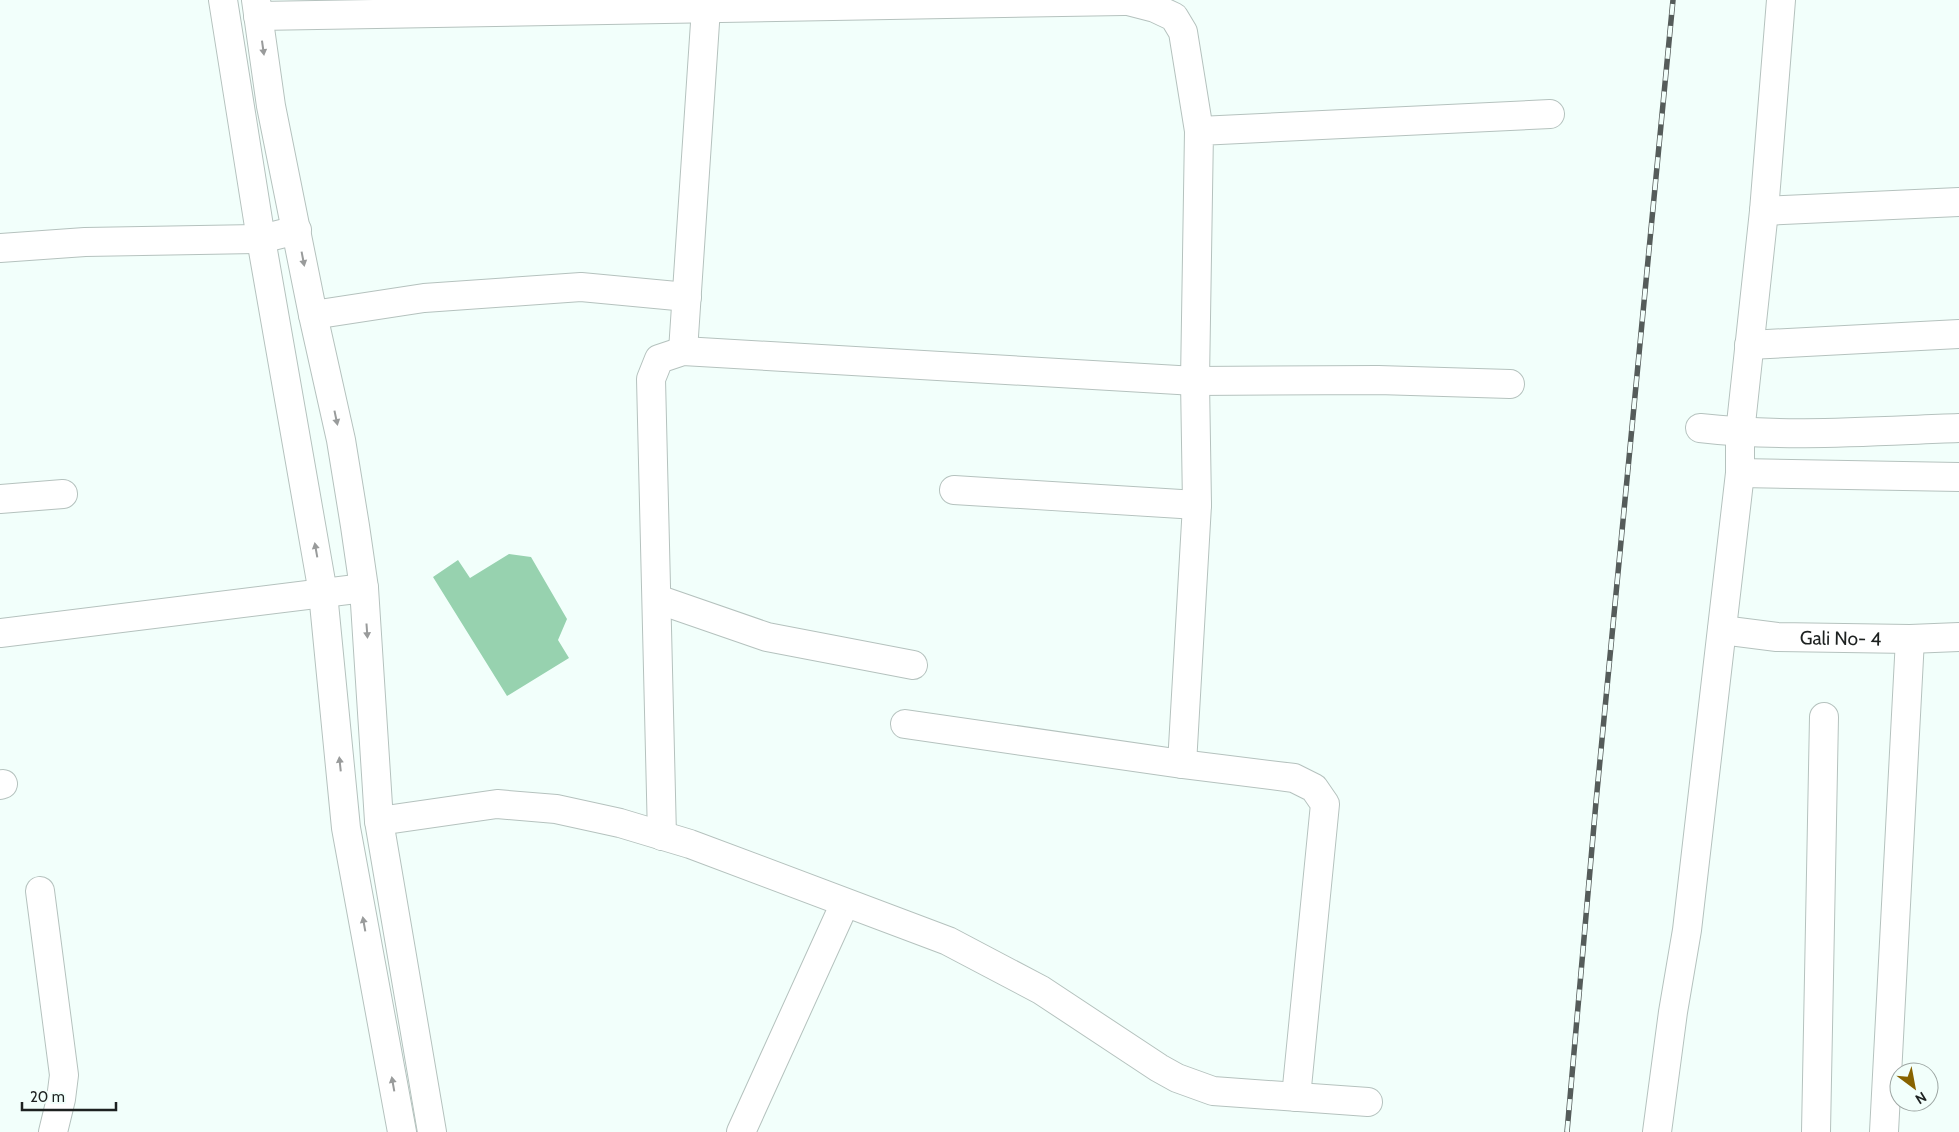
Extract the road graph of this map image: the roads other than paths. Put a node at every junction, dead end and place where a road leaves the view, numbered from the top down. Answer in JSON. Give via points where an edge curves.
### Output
{"nodes":[{"id":1,"x":223,"y":0,"type":"edge"},
{"id":2,"x":1781,"y":0,"type":"edge"},
{"id":3,"x":1124,"y":1,"type":"edge"},
{"id":4,"x":257,"y":8,"type":"edge"},
{"id":5,"x":706,"y":8,"type":"junction"},
{"id":6,"x":1550,"y":114,"type":"dead end"},
{"id":7,"x":1199,"y":131,"type":"junction"},
{"id":8,"x":1959,"y":202,"type":"edge"},
{"id":9,"x":1764,"y":211,"type":"junction"},
{"id":10,"x":298,"y":230,"type":"junction"},
{"id":11,"x":261,"y":239,"type":"junction"},
{"id":12,"x":0,"y":248,"type":"edge"},
{"id":13,"x":687,"y":297,"type":"junction"},
{"id":14,"x":313,"y":315,"type":"junction"},
{"id":15,"x":1959,"y":334,"type":"edge"},
{"id":16,"x":1750,"y":345,"type":"junction"},
{"id":17,"x":683,"y":351,"type":"junction"},
{"id":18,"x":1195,"y":381,"type":"junction"},
{"id":19,"x":1510,"y":384,"type":"dead end"},
{"id":20,"x":1700,"y":428,"type":"dead end"},
{"id":21,"x":1959,"y":428,"type":"edge"},
{"id":22,"x":1740,"y":433,"type":"junction"},
{"id":23,"x":1740,"y":473,"type":"junction"},
{"id":24,"x":1959,"y":478,"type":"edge"},
{"id":25,"x":954,"y":490,"type":"dead end"},
{"id":26,"x":63,"y":494,"type":"dead end"},
{"id":27,"x":0,"y":500,"type":"edge"},
{"id":28,"x":1197,"y":505,"type":"junction"},
{"id":29,"x":364,"y":588,"type":"junction"},
{"id":30,"x":323,"y":593,"type":"junction"},
{"id":31,"x":657,"y":599,"type":"junction"},
{"id":32,"x":1722,"y":630,"type":"junction"},
{"id":33,"x":0,"y":632,"type":"edge"},
{"id":34,"x":1959,"y":637,"type":"edge"},
{"id":35,"x":1910,"y":638,"type":"junction"},
{"id":36,"x":913,"y":665,"type":"dead end"},
{"id":37,"x":1824,"y":717,"type":"dead end"},
{"id":38,"x":905,"y":724,"type":"dead end"},
{"id":39,"x":1182,"y":764,"type":"junction"},
{"id":40,"x":380,"y":821,"type":"junction"},
{"id":41,"x":662,"y":836,"type":"junction"},
{"id":42,"x":40,"y":890,"type":"dead end"},
{"id":43,"x":845,"y":903,"type":"junction"},
{"id":44,"x":1296,"y":1097,"type":"junction"},
{"id":45,"x":1368,"y":1102,"type":"dead end"},
{"id":46,"x":53,"y":1132,"type":"edge"},
{"id":47,"x":402,"y":1132,"type":"edge"},
{"id":48,"x":432,"y":1132,"type":"edge"},
{"id":49,"x":741,"y":1132,"type":"edge"},
{"id":50,"x":1657,"y":1132,"type":"edge"},
{"id":51,"x":1816,"y":1132,"type":"edge"},
{"id":52,"x":1884,"y":1132,"type":"edge"}],
"edges":[{"from":1,"to":11,"type":"street"},
{"from":2,"to":9,"type":"street"},
{"from":3,"to":5,"type":"street"},
{"from":3,"to":7,"type":"street","via":[[1155,8],[1174,17],[1183,32]]},
{"from":4,"to":5,"type":"street"},
{"from":4,"to":10,"type":"street","one_way":true,"via":[[271,106]]},
{"from":5,"to":13,"type":"street"},
{"from":6,"to":7,"type":"street"},
{"from":7,"to":18,"type":"street"},
{"from":8,"to":9,"type":"street"},
{"from":9,"to":16,"type":"street"},
{"from":10,"to":11,"type":"street"},
{"from":10,"to":14,"type":"street","one_way":true},
{"from":11,"to":12,"type":"street","via":[[85,242]]},
{"from":30,"to":11,"type":"street","one_way":true},
{"from":13,"to":14,"type":"street","via":[[581,287],[424,298]]},
{"from":13,"to":17,"type":"street"},
{"from":14,"to":29,"type":"street","one_way":true,"via":[[341,440]]},
{"from":15,"to":16,"type":"street"},
{"from":16,"to":22,"type":"street"},
{"from":17,"to":18,"type":"street"},
{"from":17,"to":31,"type":"street","via":[[659,359],[651,379]]},
{"from":18,"to":19,"type":"street","via":[[1378,380]]},
{"from":18,"to":28,"type":"street"},
{"from":20,"to":22,"type":"street"},
{"from":21,"to":22,"type":"street"},
{"from":22,"to":23,"type":"street"},
{"from":23,"to":24,"type":"street"},
{"from":23,"to":32,"type":"street"},
{"from":25,"to":28,"type":"street"},
{"from":26,"to":27,"type":"street"},
{"from":28,"to":39,"type":"street"},
{"from":29,"to":30,"type":"street"},
{"from":29,"to":40,"type":"street","one_way":true},
{"from":30,"to":33,"type":"street"},
{"from":47,"to":30,"type":"street","one_way":true,"via":[[346,828]]},
{"from":31,"to":36,"type":"street","via":[[767,637]]},
{"from":31,"to":41,"type":"street"},
{"from":32,"to":35,"type":"street","name":"Gali No- 4","via":[[1777,637]]},
{"from":32,"to":50,"type":"street","via":[[1687,930]]},
{"from":34,"to":35,"type":"street","name":"Gali No- 4"},
{"from":35,"to":52,"type":"street"},
{"from":37,"to":51,"type":"street"},
{"from":38,"to":39,"type":"street"},
{"from":39,"to":44,"type":"street","via":[[1294,778],[1314,788],[1325,804]]},
{"from":40,"to":41,"type":"street","via":[[497,804],[556,809],[620,822]]},
{"from":40,"to":48,"type":"street"},
{"from":41,"to":43,"type":"street"},
{"from":42,"to":46,"type":"street","via":[[64,1074],[62,1099]]},
{"from":43,"to":44,"type":"street","via":[[948,941],[1024,981],[1177,1078],[1213,1091]]},
{"from":43,"to":49,"type":"street"},
{"from":44,"to":45,"type":"street"}]}
